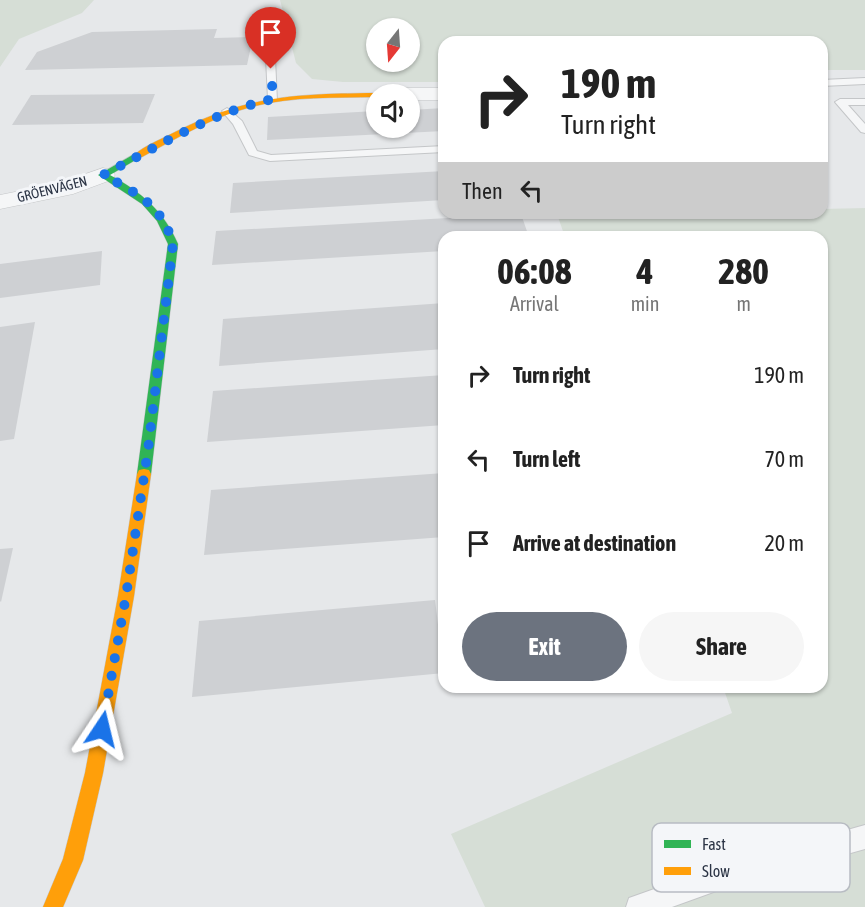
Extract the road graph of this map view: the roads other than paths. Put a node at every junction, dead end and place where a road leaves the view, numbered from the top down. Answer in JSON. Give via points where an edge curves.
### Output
{"nodes":[{"id":1,"x":252,"y":26,"type":"dead end"},
{"id":2,"x":865,"y":81,"type":"edge"},
{"id":3,"x":828,"y":83,"type":"edge"},
{"id":4,"x":420,"y":94,"type":"edge"},
{"id":5,"x":438,"y":94,"type":"edge"},
{"id":6,"x":366,"y":95,"type":"edge"},
{"id":7,"x":273,"y":99,"type":"junction"},
{"id":8,"x":865,"y":102,"type":"edge"},
{"id":9,"x":227,"y":111,"type":"junction"},
{"id":10,"x":865,"y":130,"type":"edge"},
{"id":11,"x":438,"y":149,"type":"edge"},
{"id":12,"x":103,"y":175,"type":"junction"},
{"id":13,"x":0,"y":202,"type":"edge"},
{"id":14,"x":865,"y":837,"type":"edge"},
{"id":15,"x":850,"y":841,"type":"edge"},
{"id":16,"x":680,"y":892,"type":"edge"},
{"id":17,"x":53,"y":907,"type":"edge"},
{"id":18,"x":638,"y":907,"type":"edge"}],
"edges":[{"from":1,"to":7,"type":"lane","via":[[269,37]]},
{"from":2,"to":3,"type":"lane"},
{"from":4,"to":5,"type":"street"},
{"from":6,"to":7,"type":"street"},
{"from":7,"to":9,"type":"street"},
{"from":8,"to":10,"type":"lane","via":[[840,102]]},
{"from":9,"to":11,"type":"lane","via":[[238,123],[253,153],[270,158]]},
{"from":9,"to":12,"type":"street"},
{"from":12,"to":13,"type":"street","name":"GRÖENVÄGEN","via":[[65,189]]},
{"from":12,"to":17,"type":"street","via":[[156,207],[173,244],[124,608],[94,773],[73,860]]},
{"from":14,"to":15,"type":"lane"},
{"from":16,"to":18,"type":"lane"}]}
